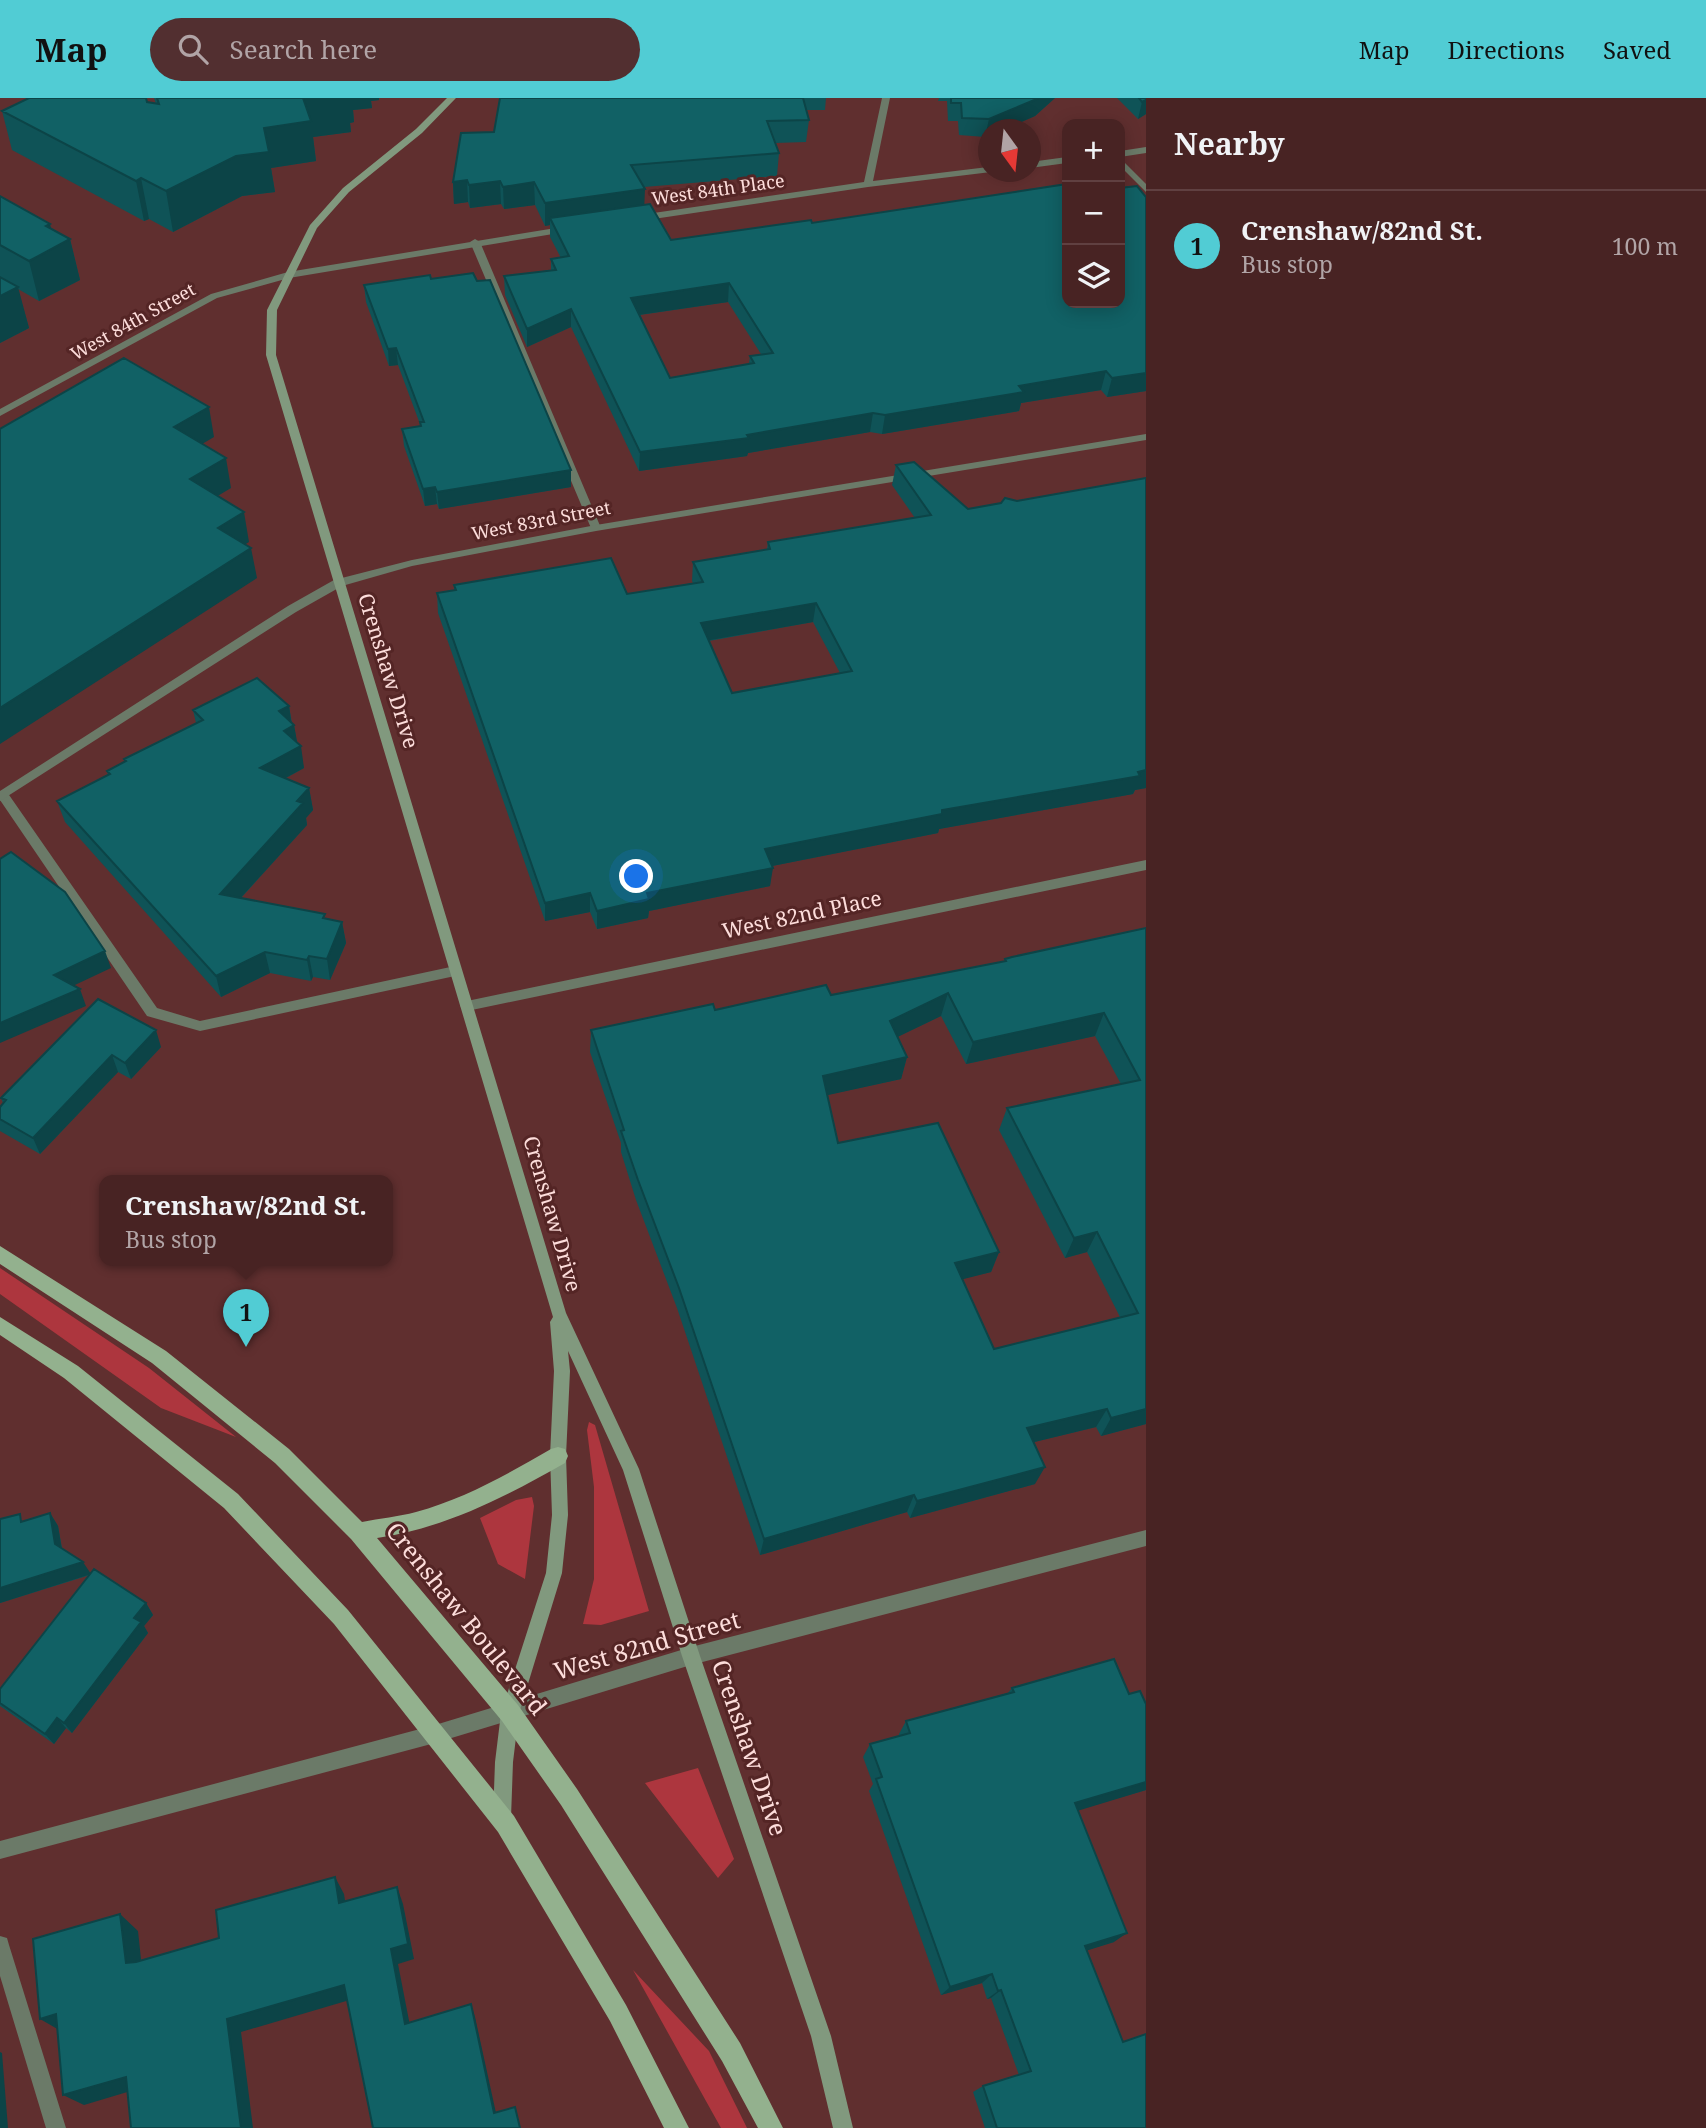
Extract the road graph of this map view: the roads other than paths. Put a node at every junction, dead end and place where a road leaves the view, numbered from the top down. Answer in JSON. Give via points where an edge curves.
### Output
{"nodes":[{"id":1,"x":452,"y":98,"type":"edge"},
{"id":2,"x":886,"y":98,"type":"edge"},
{"id":3,"x":1146,"y":150,"type":"edge"},
{"id":4,"x":1125,"y":153,"type":"edge"},
{"id":5,"x":1062,"y":161,"type":"edge"},
{"id":6,"x":1041,"y":164,"type":"edge"},
{"id":7,"x":1125,"y":167,"type":"edge"},
{"id":8,"x":978,"y":171,"type":"edge"},
{"id":9,"x":868,"y":184,"type":"junction"},
{"id":10,"x":1146,"y":189,"type":"edge"},
{"id":11,"x":624,"y":220,"type":"edge"},
{"id":12,"x":583,"y":226,"type":"edge"},
{"id":13,"x":474,"y":242,"type":"junction"},
{"id":14,"x":288,"y":275,"type":"junction"},
{"id":15,"x":0,"y":412,"type":"edge"},
{"id":16,"x":1146,"y":437,"type":"edge"},
{"id":17,"x":596,"y":528,"type":"junction"},
{"id":18,"x":338,"y":583,"type":"junction"},
{"id":19,"x":2,"y":796,"type":"edge"},
{"id":20,"x":1146,"y":865,"type":"edge"},
{"id":21,"x":455,"y":971,"type":"junction"},
{"id":22,"x":467,"y":1006,"type":"junction"},
{"id":23,"x":0,"y":1254,"type":"edge"},
{"id":24,"x":558,"y":1313,"type":"junction"},
{"id":25,"x":0,"y":1325,"type":"edge"},
{"id":26,"x":558,"y":1456,"type":"junction"},
{"id":27,"x":358,"y":1532,"type":"junction"},
{"id":28,"x":1146,"y":1538,"type":"edge"},
{"id":29,"x":691,"y":1656,"type":"junction"},
{"id":30,"x":510,"y":1713,"type":"junction"},
{"id":31,"x":435,"y":1734,"type":"junction"},
{"id":32,"x":502,"y":1818,"type":"junction"},
{"id":33,"x":0,"y":1850,"type":"edge"},
{"id":34,"x":0,"y":1945,"type":"edge"},
{"id":35,"x":56,"y":2128,"type":"edge"},
{"id":36,"x":677,"y":2128,"type":"edge"},
{"id":37,"x":771,"y":2128,"type":"edge"},
{"id":38,"x":843,"y":2128,"type":"edge"}],
"edges":[{"from":1,"to":14,"type":"main road","name":"Crenshaw Drive","via":[[346,190],[313,227]]},
{"from":2,"to":9,"type":"street"},
{"from":3,"to":4,"type":"street"},
{"from":5,"to":6,"type":"street"},
{"from":7,"to":10,"type":"street"},
{"from":8,"to":9,"type":"street","name":"West 84th Place"},
{"from":9,"to":11,"type":"street","name":"West 84th Place"},
{"from":12,"to":13,"type":"street"},
{"from":13,"to":14,"type":"street"},
{"from":13,"to":17,"type":"street"},
{"from":14,"to":15,"type":"street","name":"West 84th Street","via":[[214,296]]},
{"from":14,"to":18,"type":"main road","name":"Crenshaw Drive","via":[[272,310],[271,355]]},
{"from":16,"to":17,"type":"street","name":"West 83rd Street"},
{"from":17,"to":18,"type":"street","name":"West 83rd Street","via":[[412,563]]},
{"from":18,"to":19,"type":"street","name":"West 83rd Street"},
{"from":18,"to":21,"type":"main road","name":"Crenshaw Drive"},
{"from":19,"to":21,"type":"street","via":[[152,1012],[200,1026]]},
{"from":20,"to":22,"type":"street","name":"West 82nd Place"},
{"from":21,"to":22,"type":"main road","name":"Crenshaw Drive"},
{"from":22,"to":24,"type":"main road","name":"Crenshaw Drive"},
{"from":23,"to":27,"type":"main road","name":"Crenshaw Boulevard","via":[[159,1357],[282,1456]]},
{"from":24,"to":26,"type":"main road","name":"Crenshaw Drive","via":[[562,1371]]},
{"from":24,"to":29,"type":"main road","name":"Crenshaw Drive","via":[[631,1469]]},
{"from":25,"to":31,"type":"main road","via":[[71,1372],[231,1501],[341,1617]]},
{"from":26,"to":27,"type":"main road","via":[[487,1496],[425,1520]]},
{"from":26,"to":30,"type":"main road","name":"Crenshaw Drive","via":[[560,1515],[554,1573]]},
{"from":27,"to":30,"type":"main road","name":"Crenshaw Boulevard"},
{"from":28,"to":29,"type":"street","name":"West 82nd Street"},
{"from":29,"to":30,"type":"street","name":"West 82nd Street"},
{"from":29,"to":38,"type":"main road","name":"Crenshaw Drive","via":[[821,2036]]},
{"from":30,"to":31,"type":"street","name":"West 82nd Street"},
{"from":30,"to":32,"type":"main road","name":"Crenshaw Drive"},
{"from":30,"to":37,"type":"main road","name":"Crenshaw Boulevard","via":[[621,1876],[731,2052]]},
{"from":31,"to":32,"type":"main road"},
{"from":31,"to":33,"type":"street","name":"West 82nd Street"},
{"from":32,"to":36,"type":"main road","via":[[618,2013]]},
{"from":34,"to":35,"type":"street"}]}
